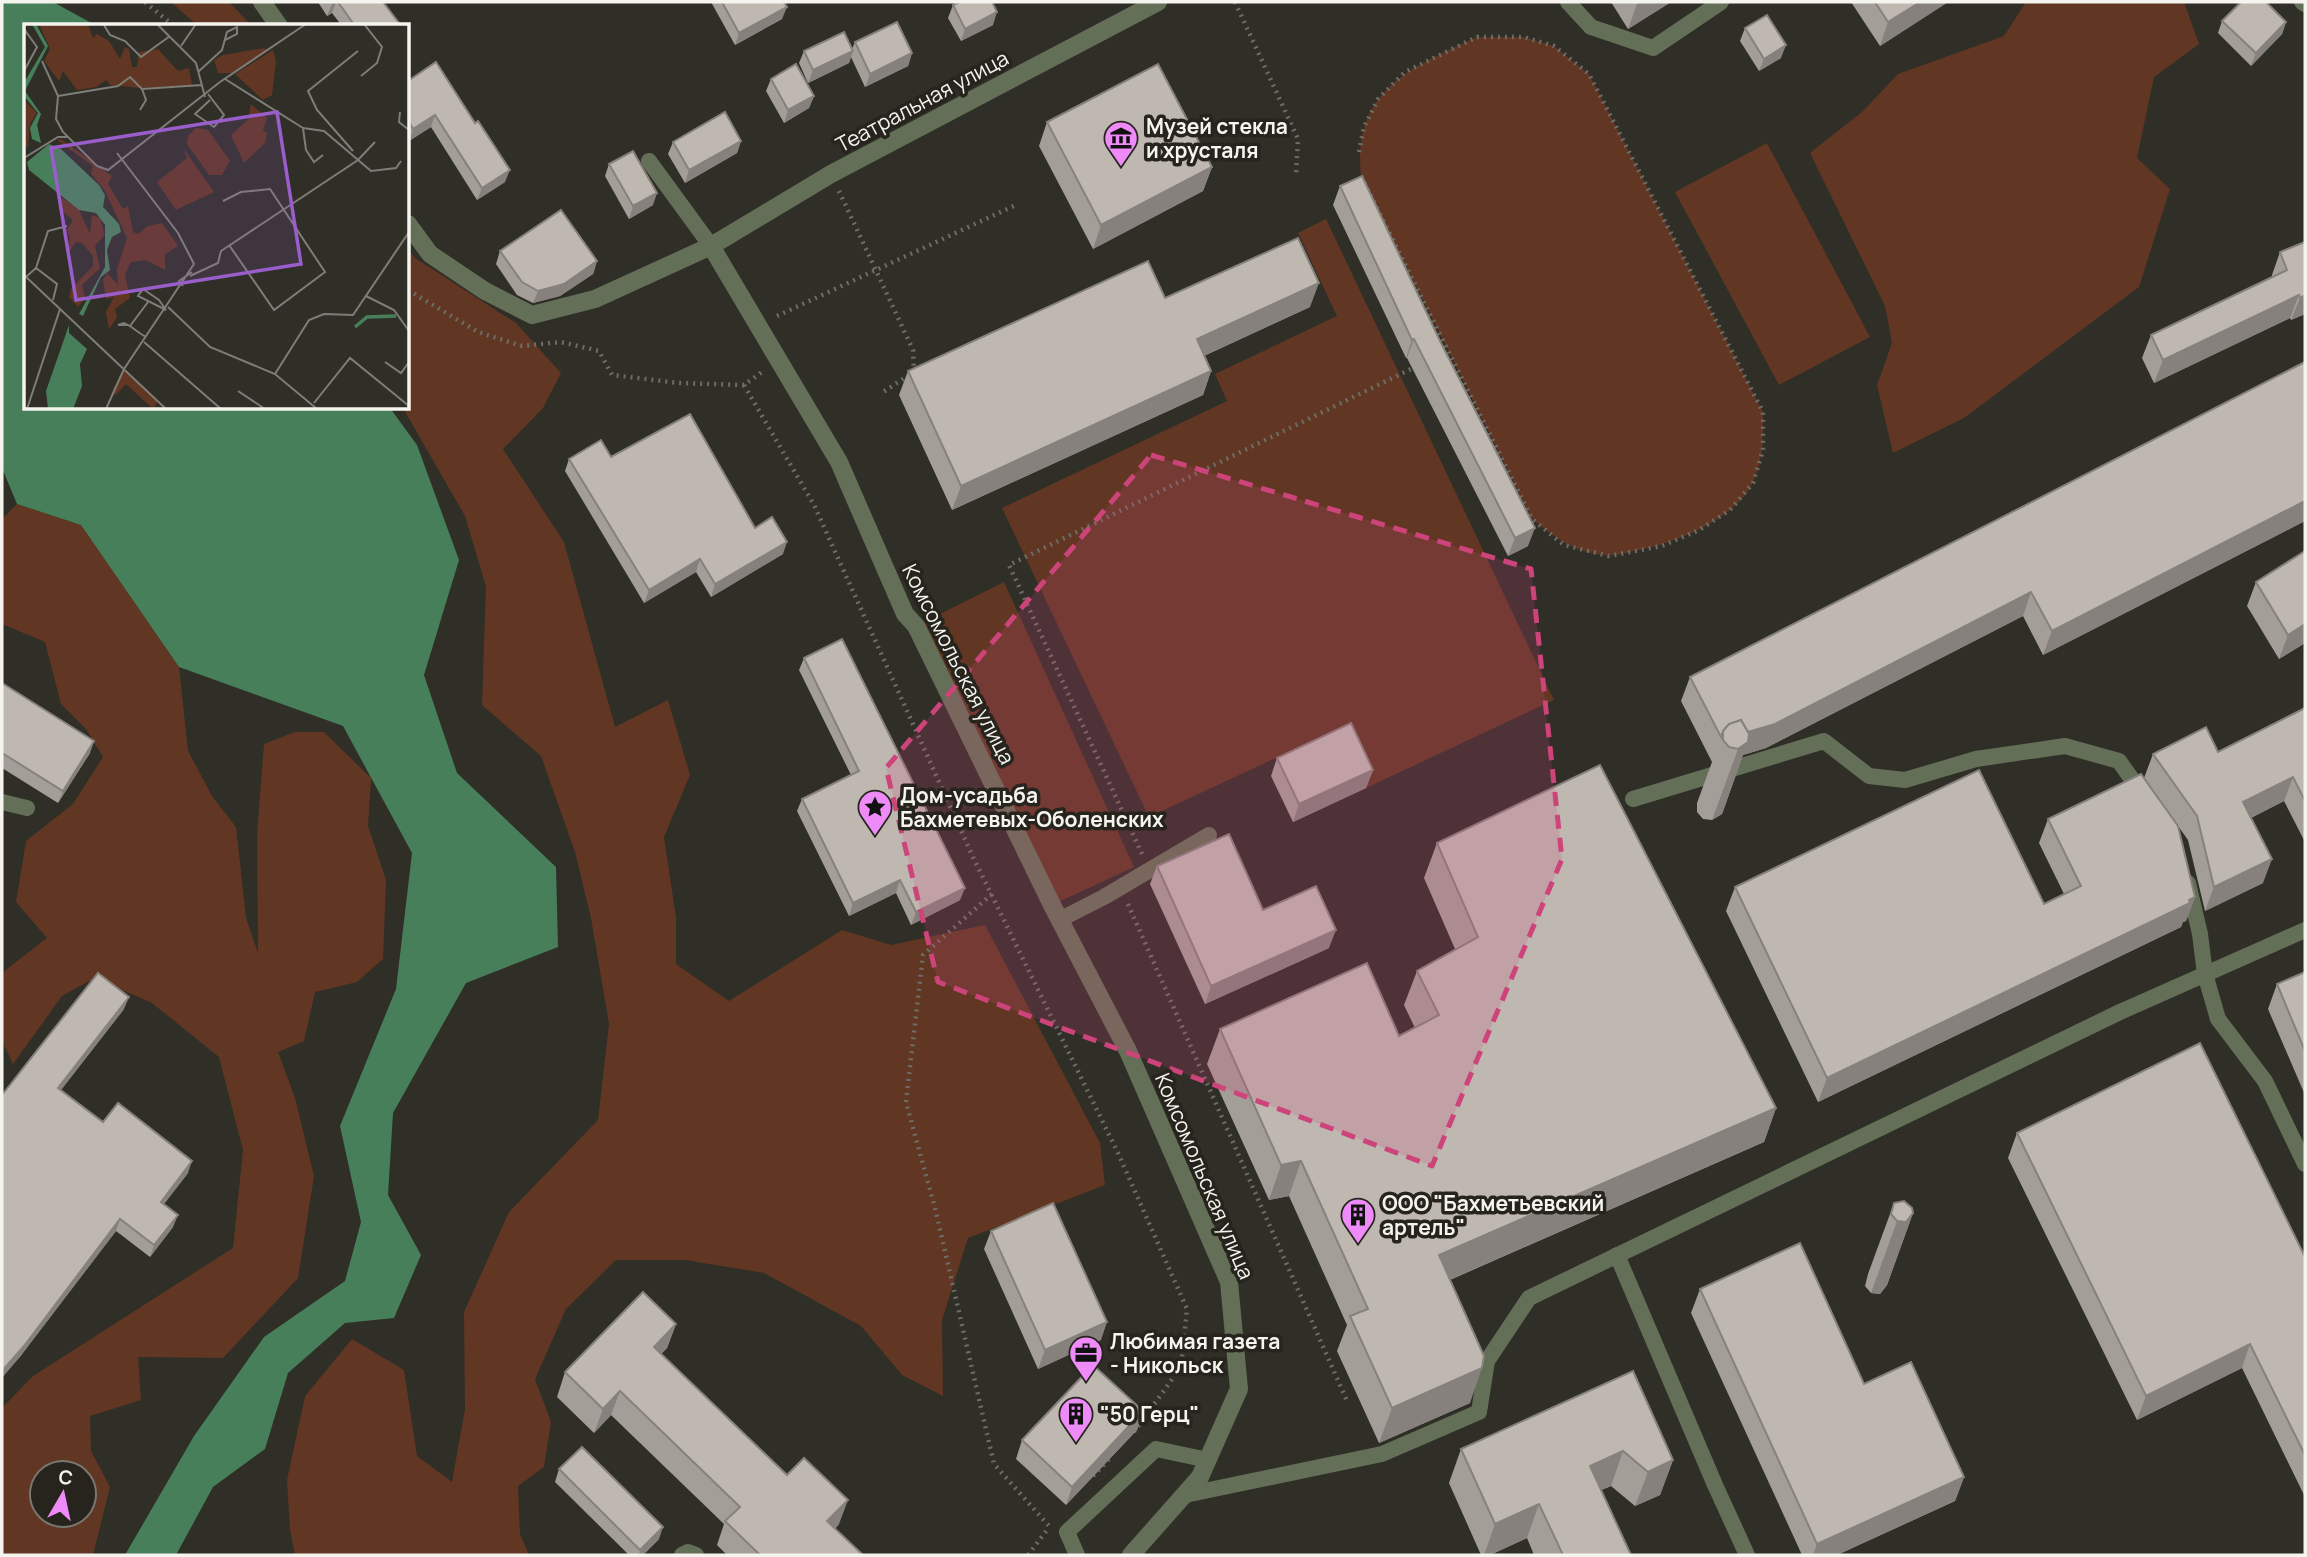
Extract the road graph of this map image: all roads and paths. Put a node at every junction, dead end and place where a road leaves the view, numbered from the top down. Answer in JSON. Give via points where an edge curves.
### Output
{"nodes":[{"id":1,"x":145,"y":2,"type":"edge"},
{"id":2,"x":262,"y":2,"type":"edge"},
{"id":3,"x":1158,"y":2,"type":"edge"},
{"id":4,"x":1235,"y":2,"type":"edge"},
{"id":5,"x":1568,"y":2,"type":"edge"},
{"id":6,"x":1721,"y":2,"type":"edge"},
{"id":7,"x":172,"y":24,"type":"edge"},
{"id":8,"x":278,"y":24,"type":"edge"},
{"id":9,"x":1359,"y":152,"type":"dead end"},
{"id":10,"x":649,"y":161,"type":"dead end"},
{"id":11,"x":831,"y":174,"type":"junction"},
{"id":12,"x":1296,"y":175,"type":"dead end"},
{"id":13,"x":1361,"y":176,"type":"edge"},
{"id":14,"x":1018,"y":204,"type":"dead end"},
{"id":15,"x":410,"y":227,"type":"edge"},
{"id":16,"x":711,"y":246,"type":"junction"},
{"id":17,"x":876,"y":270,"type":"junction"},
{"id":18,"x":410,"y":291,"type":"edge"},
{"id":19,"x":758,"y":325,"type":"junction"},
{"id":20,"x":1448,"y":351,"type":"junction"},
{"id":21,"x":1436,"y":357,"type":"edge"},
{"id":22,"x":779,"y":361,"type":"junction"},
{"id":23,"x":1423,"y":363,"type":"edge"},
{"id":24,"x":744,"y":384,"type":"junction"},
{"id":25,"x":880,"y":394,"type":"dead end"},
{"id":26,"x":1633,"y":799,"type":"dead end"},
{"id":27,"x":2,"y":802,"type":"edge"},
{"id":28,"x":27,"y":808,"type":"dead end"},
{"id":29,"x":2157,"y":814,"type":"edge"},
{"id":30,"x":1209,"y":835,"type":"dead end"},
{"id":31,"x":1149,"y":871,"type":"junction"},
{"id":32,"x":2185,"y":871,"type":"edge"},
{"id":33,"x":1121,"y":887,"type":"junction"},
{"id":34,"x":992,"y":894,"type":"junction"},
{"id":35,"x":1059,"y":920,"type":"junction"},
{"id":36,"x":2305,"y":930,"type":"edge"},
{"id":37,"x":2205,"y":974,"type":"junction"},
{"id":38,"x":2305,"y":1164,"type":"edge"},
{"id":39,"x":1617,"y":1255,"type":"junction"},
{"id":40,"x":1347,"y":1401,"type":"dead end"},
{"id":41,"x":1128,"y":1439,"type":"edge"},
{"id":42,"x":1119,"y":1448,"type":"edge"},
{"id":43,"x":1208,"y":1460,"type":"junction"},
{"id":44,"x":1092,"y":1477,"type":"edge"},
{"id":45,"x":1185,"y":1495,"type":"junction"},
{"id":46,"x":1058,"y":1516,"type":"dead end"},
{"id":47,"x":1049,"y":1527,"type":"junction"},
{"id":48,"x":682,"y":1555,"type":"edge"},
{"id":49,"x":696,"y":1555,"type":"edge"},
{"id":50,"x":1028,"y":1555,"type":"edge"},
{"id":51,"x":1077,"y":1555,"type":"edge"},
{"id":52,"x":1131,"y":1555,"type":"edge"},
{"id":53,"x":1747,"y":1555,"type":"edge"}],
"edges":[{"from":1,"to":7,"type":"path"},
{"from":2,"to":8,"type":"street"},
{"from":3,"to":11,"type":"street","name":"Театральная улица"},
{"from":4,"to":12,"type":"path","via":[[1298,139]]},
{"from":5,"to":6,"type":"lane","via":[[1591,27],[1653,48]]},
{"from":9,"to":20,"type":"path","via":[[1364,127],[1378,99],[1405,72],[1478,37],[1524,37],[1554,46],[1589,74],[1763,412],[1763,450],[1753,482],[1730,510],[1662,546],[1609,556],[1564,545],[1532,519]]},
{"from":10,"to":16,"type":"lane"},
{"from":11,"to":16,"type":"street","name":"Театральная улица"},
{"from":11,"to":17,"type":"path"},
{"from":13,"to":20,"type":"path"},
{"from":14,"to":17,"type":"path"},
{"from":15,"to":16,"type":"street","via":[[430,254],[485,291],[532,315],[595,299]]},
{"from":16,"to":19,"type":"street","name":"Комсомольская улица"},
{"from":17,"to":19,"type":"path"},
{"from":17,"to":25,"type":"path","via":[[913,349],[914,372]]},
{"from":18,"to":24,"type":"path","via":[[478,331],[522,346],[561,342],[599,351],[612,375]]},
{"from":19,"to":22,"type":"street","name":"Комсомольская улица"},
{"from":20,"to":21,"type":"path"},
{"from":22,"to":24,"type":"path"},
{"from":22,"to":35,"type":"street","name":"Комсомольская улица","via":[[839,462],[905,614],[916,626]]},
{"from":23,"to":31,"type":"path","via":[[1009,565]]},
{"from":24,"to":34,"type":"path","via":[[814,505]]},
{"from":26,"to":29,"type":"lane","via":[[1824,741],[1869,776],[1905,780],[1976,759],[2064,746],[2119,761]]},
{"from":27,"to":28,"type":"lane"},
{"from":30,"to":31,"type":"lane"},
{"from":31,"to":33,"type":"lane"},
{"from":32,"to":37,"type":"lane"},
{"from":33,"to":35,"type":"lane"},
{"from":33,"to":40,"type":"path"},
{"from":34,"to":41,"type":"path","via":[[1118,1153],[1187,1309],[1181,1367]]},
{"from":34,"to":47,"type":"path","via":[[923,954],[906,1102],[994,1464]]},
{"from":35,"to":43,"type":"street","name":"Комсомольская улица","via":[[1128,1051],[1229,1282],[1239,1388]]},
{"from":36,"to":37,"type":"lane"},
{"from":37,"to":38,"type":"lane","via":[[2218,1019],[2265,1081]]},
{"from":37,"to":39,"type":"lane"},
{"from":39,"to":45,"type":"lane","via":[[1529,1298],[1487,1361],[1479,1412],[1382,1454]]},
{"from":39,"to":53,"type":"lane"},
{"from":42,"to":44,"type":"path"},
{"from":43,"to":45,"type":"street","name":"Комсомольская улица"},
{"from":43,"to":51,"type":"lane","via":[[1156,1449],[1067,1532]]},
{"from":45,"to":52,"type":"street","name":"Комсомольская улица"},
{"from":46,"to":47,"type":"path"},
{"from":47,"to":50,"type":"path"},
{"from":48,"to":49,"type":"lane"}]}
